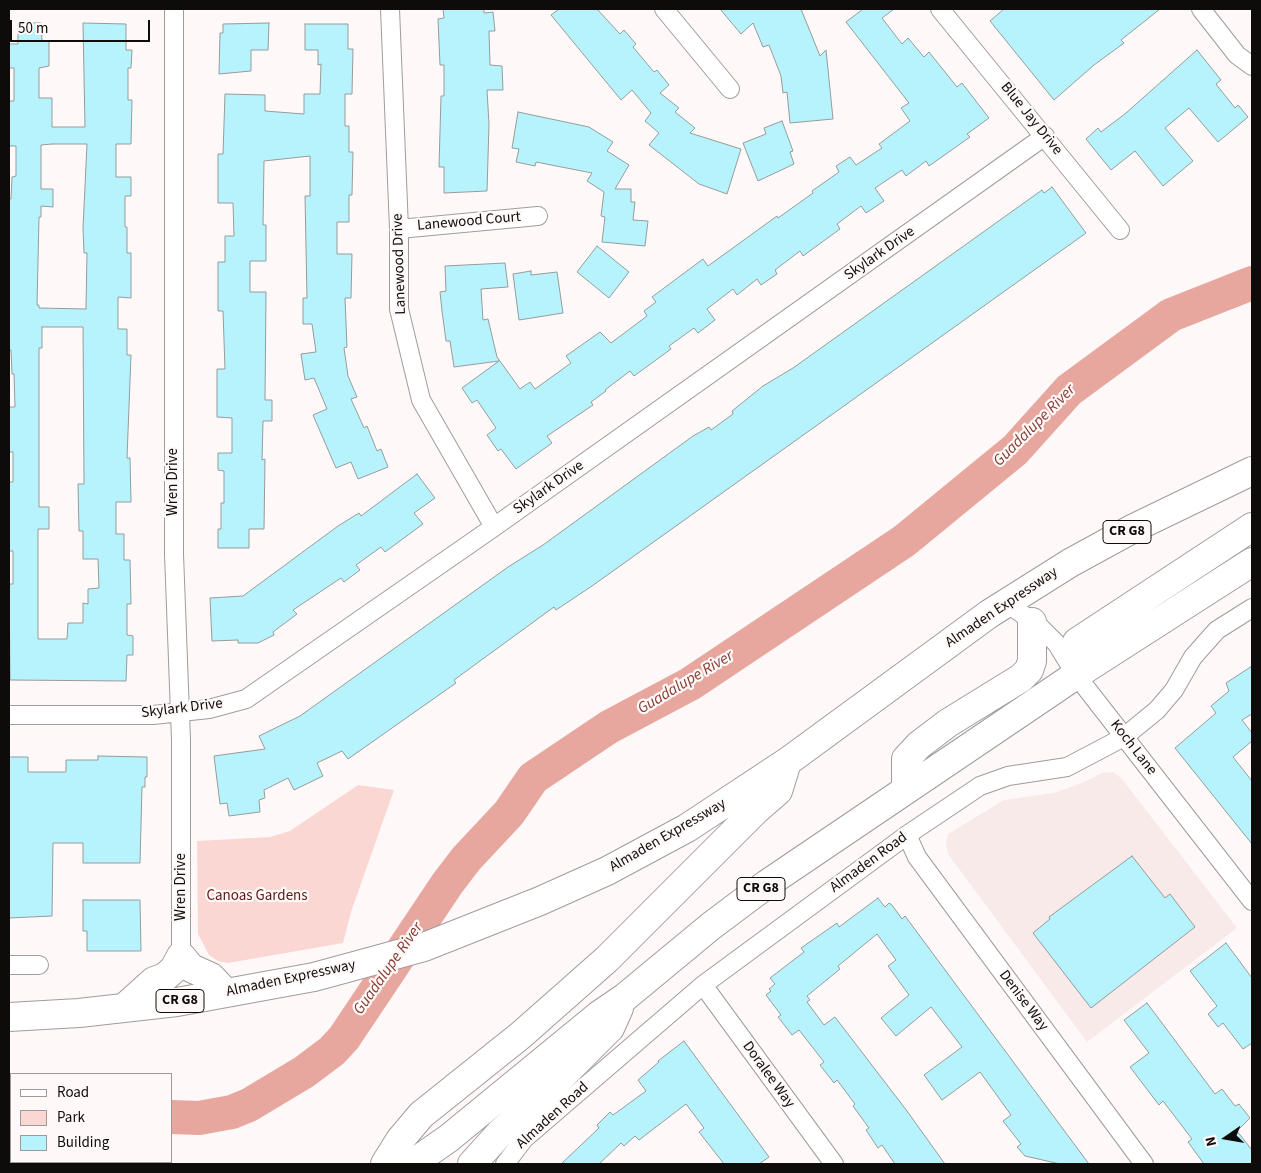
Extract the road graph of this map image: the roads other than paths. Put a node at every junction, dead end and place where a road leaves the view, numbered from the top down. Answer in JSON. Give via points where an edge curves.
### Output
{"nodes":[{"id":1,"x":174,"y":9,"type":"edge"},
{"id":2,"x":390,"y":9,"type":"edge"},
{"id":3,"x":664,"y":9,"type":"edge"},
{"id":4,"x":940,"y":9,"type":"edge"},
{"id":5,"x":1201,"y":9,"type":"edge"},
{"id":6,"x":1252,"y":66,"type":"edge"},
{"id":7,"x":730,"y":89,"type":"dead end"},
{"id":8,"x":1045,"y":136,"type":"junction"},
{"id":9,"x":538,"y":216,"type":"dead end"},
{"id":10,"x":399,"y":229,"type":"junction"},
{"id":11,"x":1120,"y":230,"type":"dead end"},
{"id":12,"x":1252,"y":471,"type":"edge"},
{"id":13,"x":494,"y":527,"type":"junction"},
{"id":14,"x":1252,"y":527,"type":"edge"},
{"id":15,"x":1252,"y":562,"type":"edge"},
{"id":16,"x":1007,"y":603,"type":"junction"},
{"id":17,"x":1252,"y":608,"type":"edge"},
{"id":18,"x":1032,"y":622,"type":"junction"},
{"id":19,"x":1076,"y":675,"type":"junction"},
{"id":20,"x":181,"y":712,"type":"junction"},
{"id":21,"x":9,"y":715,"type":"edge"},
{"id":22,"x":1124,"y":737,"type":"junction"},
{"id":23,"x":786,"y":762,"type":"junction"},
{"id":24,"x":906,"y":789,"type":"junction"},
{"id":25,"x":907,"y":835,"type":"junction"},
{"id":26,"x":1252,"y":901,"type":"edge"},
{"id":27,"x":181,"y":956,"type":"junction"},
{"id":28,"x":9,"y":965,"type":"edge"},
{"id":29,"x":39,"y":965,"type":"dead end"},
{"id":30,"x":703,"y":985,"type":"junction"},
{"id":31,"x":226,"y":994,"type":"junction"},
{"id":32,"x":624,"y":998,"type":"junction"},
{"id":33,"x":124,"y":1008,"type":"junction"},
{"id":34,"x":9,"y":1017,"type":"edge"},
{"id":35,"x":385,"y":1164,"type":"edge"},
{"id":36,"x":412,"y":1164,"type":"edge"},
{"id":37,"x":472,"y":1164,"type":"edge"},
{"id":38,"x":505,"y":1164,"type":"edge"},
{"id":39,"x":834,"y":1164,"type":"edge"},
{"id":40,"x":1144,"y":1164,"type":"edge"}],
"edges":[{"from":1,"to":20,"type":"street","name":"Wren Drive","via":[[174,554]]},
{"from":2,"to":10,"type":"street","name":"Lanewood Drive"},
{"from":3,"to":7,"type":"street"},
{"from":4,"to":8,"type":"street","name":"Blue Jay Drive"},
{"from":5,"to":6,"type":"street","via":[[1237,55]]},
{"from":8,"to":11,"type":"street","name":"Blue Jay Drive"},
{"from":8,"to":13,"type":"street","name":"Skylark Drive"},
{"from":9,"to":10,"type":"street","name":"Lanewood Court"},
{"from":10,"to":13,"type":"street","name":"Lanewood Drive","via":[[399,309],[421,400]]},
{"from":12,"to":16,"type":"main road","name":"Almaden Expressway","number":"CR G8","via":[[1105,544]]},
{"from":13,"to":20,"type":"street","name":"Skylark Drive","via":[[246,699]]},
{"from":14,"to":19,"type":"main road","via":[[1077,642]]},
{"from":15,"to":19,"type":"main road","number":"CR G8"},
{"from":16,"to":18,"type":"street","name":"Koch Lane"},
{"from":16,"to":23,"type":"main road","name":"Almaden Expressway","number":"CR G8"},
{"from":17,"to":22,"type":"street","name":"Almaden Road","via":[[1218,630],[1193,657],[1174,690],[1157,710]]},
{"from":18,"to":19,"type":"street","name":"Koch Lane","via":[[1056,644]]},
{"from":18,"to":24,"type":"main road","via":[[1029,670],[920,745],[906,759]]},
{"from":19,"to":22,"type":"street","name":"Koch Lane"},
{"from":19,"to":24,"type":"main road","number":"CR G8"},
{"from":20,"to":21,"type":"street","name":"Skylark Drive","via":[[153,715]]},
{"from":20,"to":27,"type":"street","name":"Wren Drive"},
{"from":22,"to":25,"type":"street","name":"Almaden Road","via":[[1067,767],[1008,776],[980,786]]},
{"from":22,"to":26,"type":"street","name":"Koch Lane"},
{"from":23,"to":31,"type":"main road","name":"Almaden Expressway","number":"CR G8","via":[[687,828],[608,871],[507,916],[433,944],[348,968]]},
{"from":23,"to":35,"type":"main road","via":[[778,791],[608,959],[521,1035],[421,1115]]},
{"from":24,"to":32,"type":"main road","number":"CR G8","via":[[767,884]]},
{"from":25,"to":30,"type":"street","name":"Almaden Road"},
{"from":25,"to":40,"type":"street","name":"Denise Way","via":[[917,857]]},
{"from":27,"to":31,"type":"main road","via":[[191,968],[211,977]]},
{"from":27,"to":33,"type":"main road","via":[[166,977],[154,981]]},
{"from":28,"to":29,"type":"street"},
{"from":30,"to":38,"type":"street","name":"Almaden Road","via":[[524,1140]]},
{"from":30,"to":39,"type":"street","name":"Doralee Way"},
{"from":31,"to":33,"type":"main road","name":"Almaden Expressway","number":"CR G8"},
{"from":32,"to":36,"type":"main road","number":"CR G8","via":[[598,1015],[449,1138]]},
{"from":32,"to":37,"type":"main road","via":[[610,1028]]},
{"from":33,"to":34,"type":"main road","name":"Almaden Expressway","number":"CR G8"}]}
